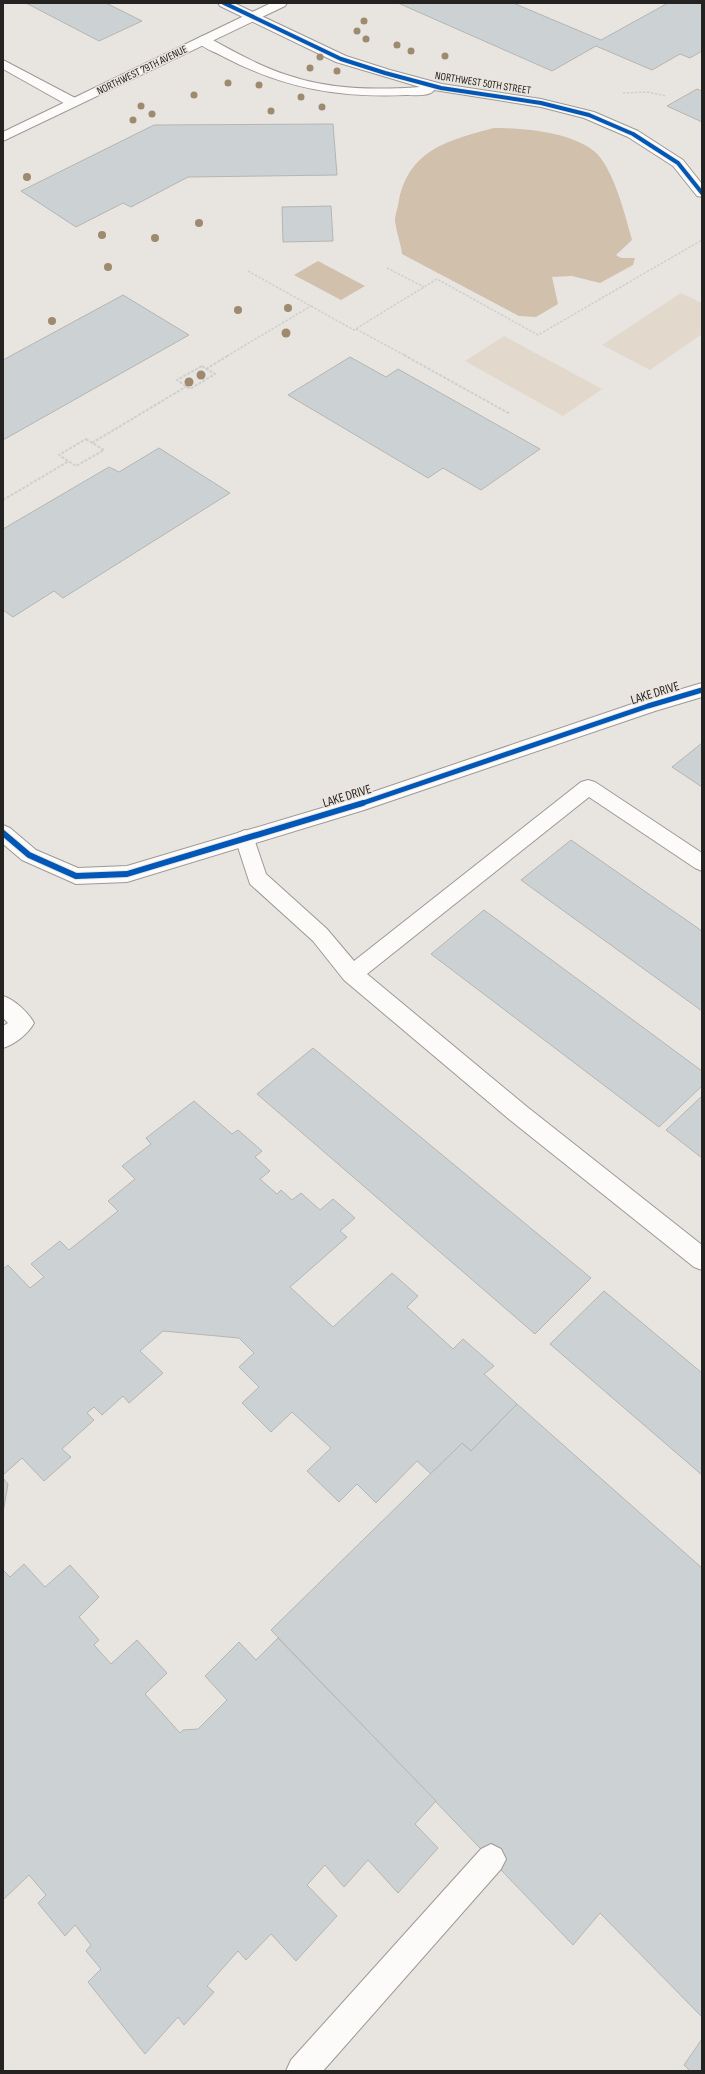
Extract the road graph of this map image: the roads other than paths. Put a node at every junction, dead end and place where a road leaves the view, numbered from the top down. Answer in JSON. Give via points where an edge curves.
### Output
{"nodes":[{"id":1,"x":224,"y":3,"type":"edge"},
{"id":2,"x":281,"y":3,"type":"edge"},
{"id":3,"x":252,"y":17,"type":"junction"},
{"id":4,"x":202,"y":40,"type":"junction"},
{"id":5,"x":3,"y":64,"type":"edge"},
{"id":6,"x":441,"y":88,"type":"junction"},
{"id":7,"x":74,"y":103,"type":"junction"},
{"id":8,"x":3,"y":137,"type":"edge"},
{"id":9,"x":702,"y":193,"type":"edge"},
{"id":10,"x":702,"y":690,"type":"edge"},
{"id":11,"x":3,"y":834,"type":"edge"},
{"id":12,"x":246,"y":838,"type":"junction"},
{"id":13,"x":702,"y":863,"type":"edge"},
{"id":14,"x":352,"y":974,"type":"junction"},
{"id":15,"x":3,"y":1005,"type":"edge"},
{"id":16,"x":3,"y":1039,"type":"edge"},
{"id":17,"x":702,"y":1259,"type":"edge"},
{"id":18,"x":490,"y":1859,"type":"dead end"},
{"id":19,"x":302,"y":2071,"type":"edge"}],
"edges":[{"from":1,"to":3,"type":"street","name":"NORTHWEST 50TH STREET"},
{"from":2,"to":3,"type":"street","name":"NORTHWEST 79TH AVENUE"},
{"from":3,"to":4,"type":"street","name":"NORTHWEST 79TH AVENUE"},
{"from":3,"to":6,"type":"street","name":"NORTHWEST 50TH STREET","via":[[341,59]]},
{"from":4,"to":6,"type":"street","name":"NORTHWEST 50TH STREET","via":[[252,66],[307,85],[385,94]]},
{"from":4,"to":7,"type":"street","name":"NORTHWEST 79TH AVENUE"},
{"from":5,"to":7,"type":"street"},
{"from":6,"to":9,"type":"street","name":"NORTHWEST 50TH STREET","via":[[541,103],[589,115],[633,134],[678,163]]},
{"from":7,"to":8,"type":"street","name":"NORTHWEST 79TH AVENUE"},
{"from":10,"to":12,"type":"street","name":"LAKE DRIVE","via":[[357,805]]},
{"from":11,"to":12,"type":"street","name":"LAKE DRIVE","via":[[29,855],[76,876],[127,874]]},
{"from":12,"to":14,"type":"street","via":[[257,878],[320,935]]},
{"from":13,"to":14,"type":"street","via":[[588,787]]},
{"from":14,"to":17,"type":"street","via":[[518,1113]]},
{"from":15,"to":16,"type":"street","via":[[23,1023]]},
{"from":18,"to":19,"type":"street"}]}
